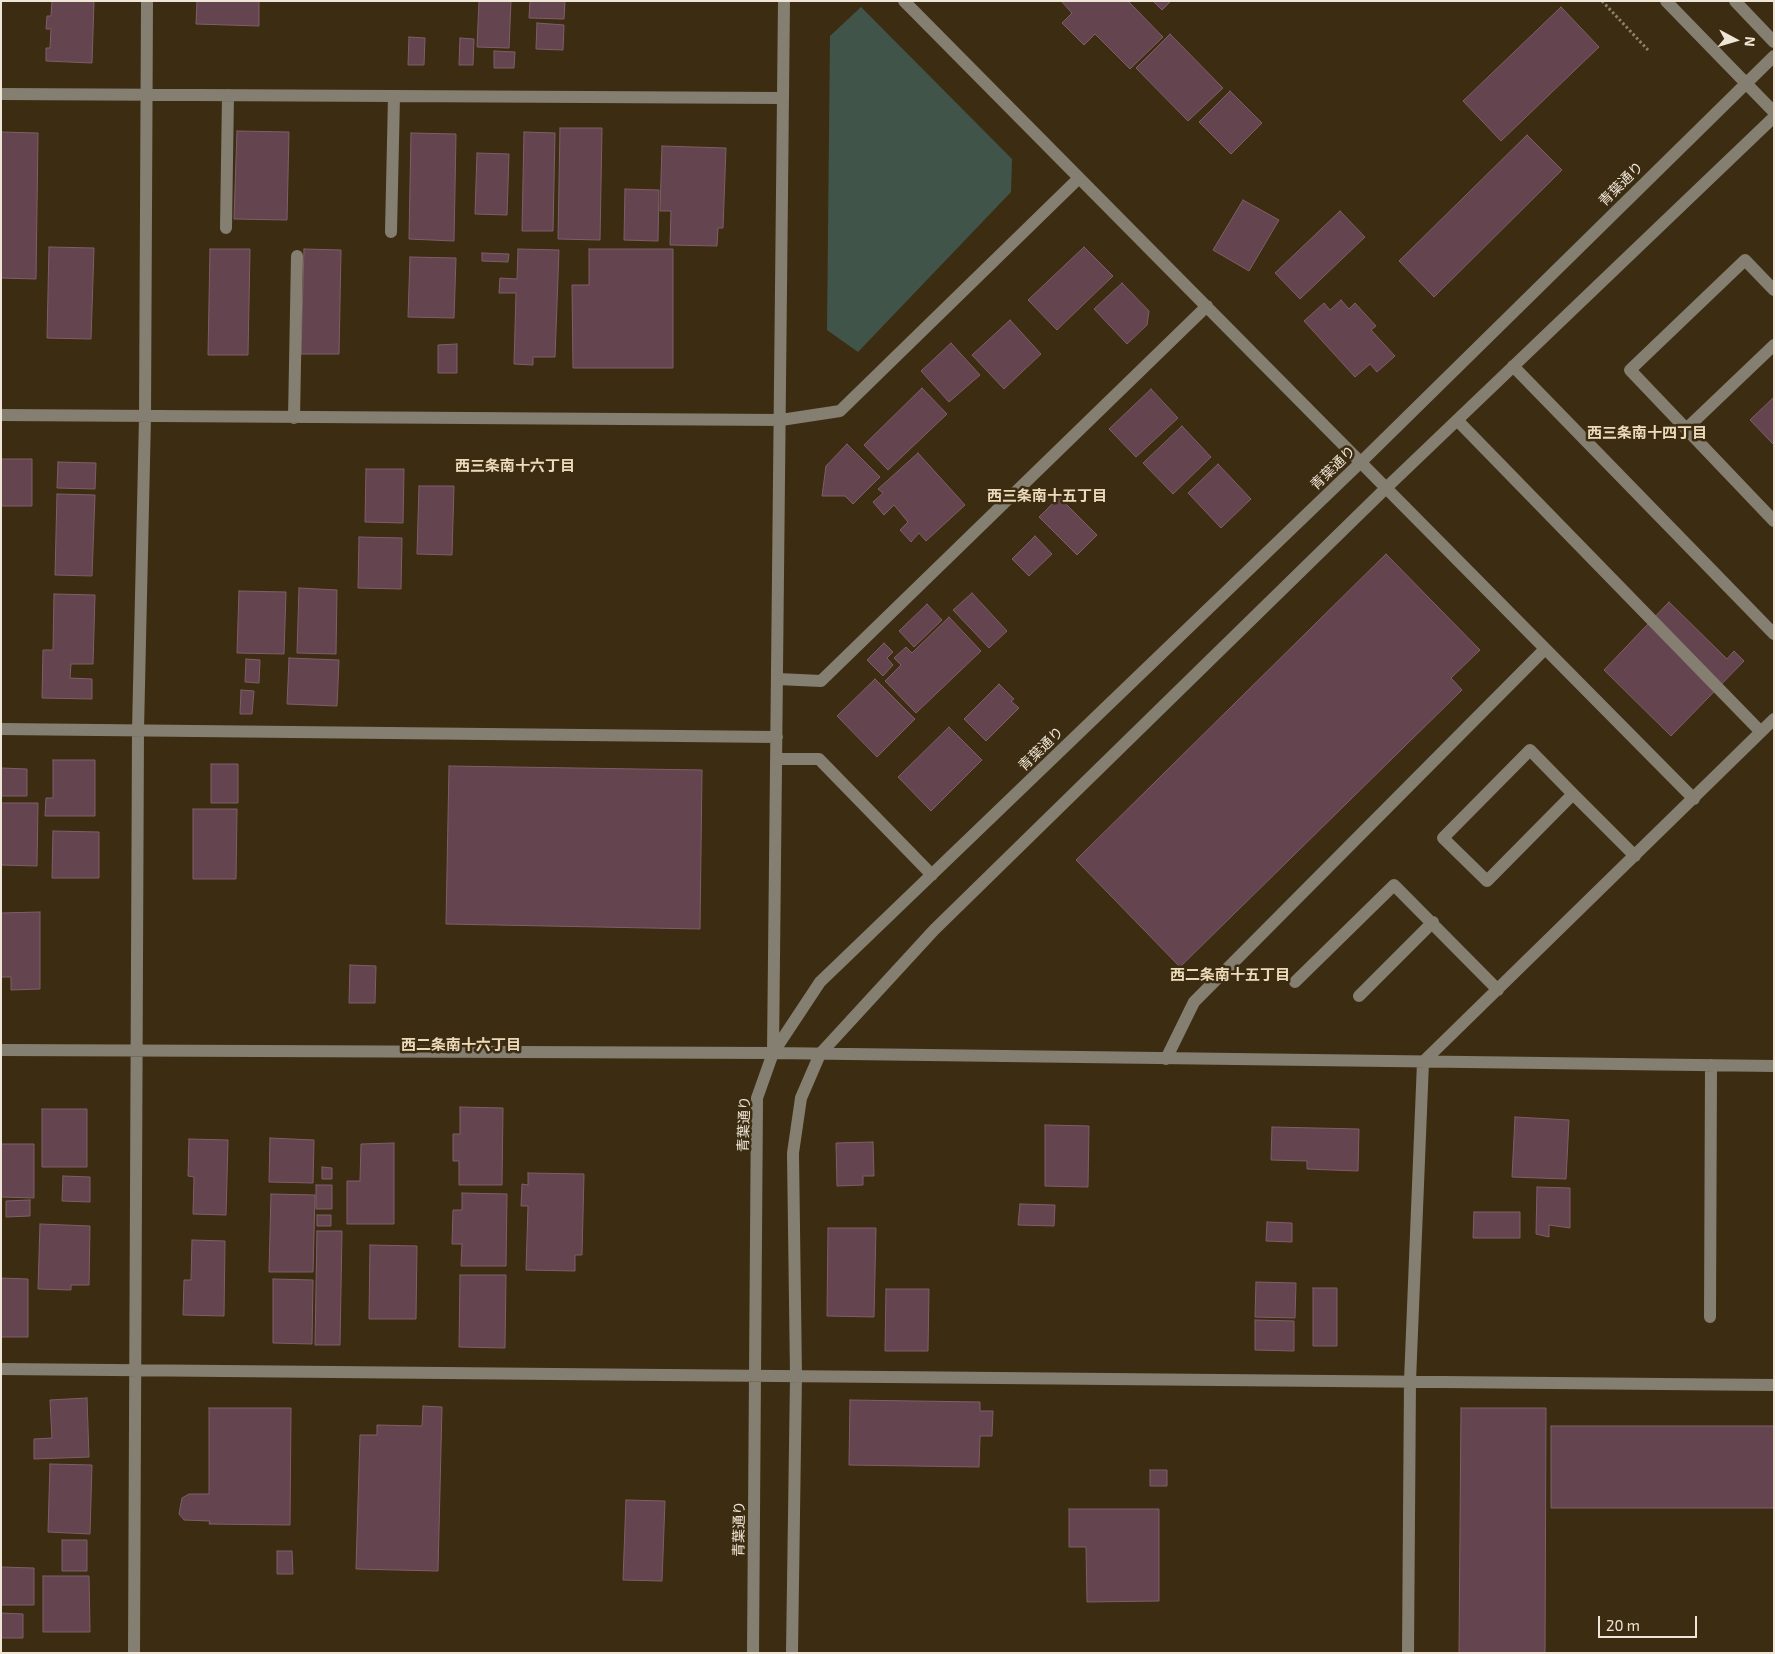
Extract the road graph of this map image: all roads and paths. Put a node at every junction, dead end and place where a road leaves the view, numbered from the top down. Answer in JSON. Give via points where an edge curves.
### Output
{"nodes":[{"id":1,"x":147,"y":1,"type":"edge"},
{"id":2,"x":784,"y":1,"type":"edge"},
{"id":3,"x":904,"y":1,"type":"edge"},
{"id":4,"x":1602,"y":1,"type":"edge"},
{"id":5,"x":1666,"y":1,"type":"edge"},
{"id":6,"x":1735,"y":1,"type":"edge"},
{"id":7,"x":1774,"y":42,"type":"edge"},
{"id":8,"x":1648,"y":50,"type":"dead end"},
{"id":9,"x":1774,"y":56,"type":"edge"},
{"id":10,"x":1746,"y":83,"type":"junction"},
{"id":11,"x":1,"y":94,"type":"edge"},
{"id":12,"x":148,"y":95,"type":"junction"},
{"id":13,"x":228,"y":95,"type":"junction"},
{"id":14,"x":394,"y":96,"type":"junction"},
{"id":15,"x":782,"y":98,"type":"junction"},
{"id":16,"x":1774,"y":112,"type":"edge"},
{"id":17,"x":1774,"y":117,"type":"edge"},
{"id":18,"x":1079,"y":178,"type":"junction"},
{"id":19,"x":226,"y":228,"type":"dead end"},
{"id":20,"x":390,"y":232,"type":"dead end"},
{"id":21,"x":297,"y":256,"type":"dead end"},
{"id":22,"x":1774,"y":290,"type":"edge"},
{"id":23,"x":1207,"y":306,"type":"junction"},
{"id":24,"x":1774,"y":345,"type":"edge"},
{"id":25,"x":1513,"y":366,"type":"junction"},
{"id":26,"x":1,"y":415,"type":"edge"},
{"id":27,"x":145,"y":417,"type":"junction"},
{"id":28,"x":294,"y":418,"type":"junction"},
{"id":29,"x":781,"y":420,"type":"junction"},
{"id":30,"x":1457,"y":420,"type":"junction"},
{"id":31,"x":1686,"y":429,"type":"junction"},
{"id":32,"x":1361,"y":462,"type":"junction"},
{"id":33,"x":1385,"y":489,"type":"junction"},
{"id":34,"x":1774,"y":521,"type":"edge"},
{"id":35,"x":1774,"y":634,"type":"edge"},
{"id":36,"x":1545,"y":650,"type":"junction"},
{"id":37,"x":778,"y":679,"type":"junction"},
{"id":38,"x":1774,"y":719,"type":"edge"},
{"id":39,"x":1,"y":729,"type":"edge"},
{"id":40,"x":138,"y":730,"type":"junction"},
{"id":41,"x":1761,"y":732,"type":"junction"},
{"id":42,"x":777,"y":737,"type":"junction"},
{"id":43,"x":777,"y":759,"type":"junction"},
{"id":44,"x":1573,"y":794,"type":"junction"},
{"id":45,"x":1694,"y":799,"type":"junction"},
{"id":46,"x":1635,"y":856,"type":"junction"},
{"id":47,"x":932,"y":874,"type":"junction"},
{"id":48,"x":1433,"y":922,"type":"junction"},
{"id":49,"x":1294,"y":982,"type":"dead end"},
{"id":50,"x":1498,"y":990,"type":"junction"},
{"id":51,"x":1359,"y":996,"type":"dead end"},
{"id":52,"x":1,"y":1050,"type":"edge"},
{"id":53,"x":138,"y":1050,"type":"junction"},
{"id":54,"x":773,"y":1053,"type":"junction"},
{"id":55,"x":820,"y":1054,"type":"junction"},
{"id":56,"x":1166,"y":1059,"type":"junction"},
{"id":57,"x":1423,"y":1062,"type":"junction"},
{"id":58,"x":1711,"y":1065,"type":"junction"},
{"id":59,"x":1774,"y":1066,"type":"edge"},
{"id":60,"x":1710,"y":1317,"type":"dead end"},
{"id":61,"x":1,"y":1369,"type":"edge"},
{"id":62,"x":137,"y":1370,"type":"junction"},
{"id":63,"x":756,"y":1376,"type":"junction"},
{"id":64,"x":796,"y":1376,"type":"junction"},
{"id":65,"x":1410,"y":1381,"type":"junction"},
{"id":66,"x":1774,"y":1385,"type":"edge"},
{"id":67,"x":134,"y":1653,"type":"edge"},
{"id":68,"x":753,"y":1653,"type":"edge"},
{"id":69,"x":792,"y":1653,"type":"edge"},
{"id":70,"x":1408,"y":1653,"type":"edge"}],
"edges":[{"from":1,"to":12,"type":"street"},
{"from":2,"to":15,"type":"street"},
{"from":3,"to":18,"type":"street"},
{"from":4,"to":8,"type":"path"},
{"from":5,"to":10,"type":"street"},
{"from":6,"to":7,"type":"street"},
{"from":9,"to":10,"type":"street","name":"青葉通り"},
{"from":10,"to":16,"type":"street"},
{"from":10,"to":32,"type":"street","name":"青葉通り"},
{"from":11,"to":12,"type":"street"},
{"from":12,"to":13,"type":"street"},
{"from":12,"to":27,"type":"street"},
{"from":13,"to":14,"type":"street"},
{"from":13,"to":19,"type":"street"},
{"from":14,"to":15,"type":"street"},
{"from":14,"to":20,"type":"street"},
{"from":15,"to":29,"type":"street"},
{"from":17,"to":25,"type":"street"},
{"from":18,"to":23,"type":"street"},
{"from":18,"to":29,"type":"street","via":[[840,411]]},
{"from":21,"to":28,"type":"street"},
{"from":22,"to":31,"type":"street","via":[[1745,260],[1630,370]]},
{"from":23,"to":32,"type":"street"},
{"from":23,"to":37,"type":"street","via":[[821,681]]},
{"from":24,"to":31,"type":"street"},
{"from":25,"to":30,"type":"street"},
{"from":25,"to":35,"type":"street"},
{"from":26,"to":27,"type":"street"},
{"from":27,"to":28,"type":"street"},
{"from":27,"to":40,"type":"street"},
{"from":28,"to":29,"type":"street"},
{"from":29,"to":37,"type":"street"},
{"from":30,"to":33,"type":"street"},
{"from":30,"to":41,"type":"street"},
{"from":31,"to":34,"type":"street"},
{"from":32,"to":33,"type":"street"},
{"from":32,"to":47,"type":"street","name":"青葉通り"},
{"from":33,"to":36,"type":"street"},
{"from":33,"to":55,"type":"street","via":[[934,930]]},
{"from":36,"to":45,"type":"street"},
{"from":36,"to":56,"type":"street","via":[[1194,1002]]},
{"from":37,"to":42,"type":"street"},
{"from":38,"to":41,"type":"street"},
{"from":39,"to":40,"type":"street"},
{"from":40,"to":42,"type":"street"},
{"from":40,"to":53,"type":"street"},
{"from":41,"to":45,"type":"street"},
{"from":42,"to":43,"type":"street"},
{"from":43,"to":47,"type":"street","via":[[818,759]]},
{"from":43,"to":54,"type":"street"},
{"from":44,"to":44,"type":"street","via":[[1530,750],[1443,838],[1486,881]]},
{"from":44,"to":46,"type":"street"},
{"from":45,"to":46,"type":"street"},
{"from":46,"to":50,"type":"street"},
{"from":47,"to":54,"type":"street","name":"青葉通り","via":[[820,982]]},
{"from":48,"to":49,"type":"street","via":[[1394,884]]},
{"from":48,"to":50,"type":"street"},
{"from":48,"to":51,"type":"street"},
{"from":50,"to":57,"type":"street"},
{"from":52,"to":53,"type":"street"},
{"from":53,"to":54,"type":"street"},
{"from":53,"to":62,"type":"street"},
{"from":54,"to":55,"type":"street"},
{"from":54,"to":63,"type":"street","name":"青葉通り","via":[[757,1098]]},
{"from":55,"to":56,"type":"street"},
{"from":55,"to":64,"type":"street","via":[[801,1098],[793,1154]]},
{"from":56,"to":57,"type":"street"},
{"from":57,"to":58,"type":"street"},
{"from":57,"to":65,"type":"street"},
{"from":58,"to":59,"type":"street"},
{"from":58,"to":60,"type":"street"},
{"from":61,"to":62,"type":"street"},
{"from":62,"to":63,"type":"street"},
{"from":62,"to":67,"type":"street"},
{"from":63,"to":64,"type":"street"},
{"from":63,"to":68,"type":"street","name":"青葉通り"},
{"from":64,"to":65,"type":"street"},
{"from":64,"to":69,"type":"street"},
{"from":65,"to":66,"type":"street"},
{"from":65,"to":70,"type":"street"}]}
